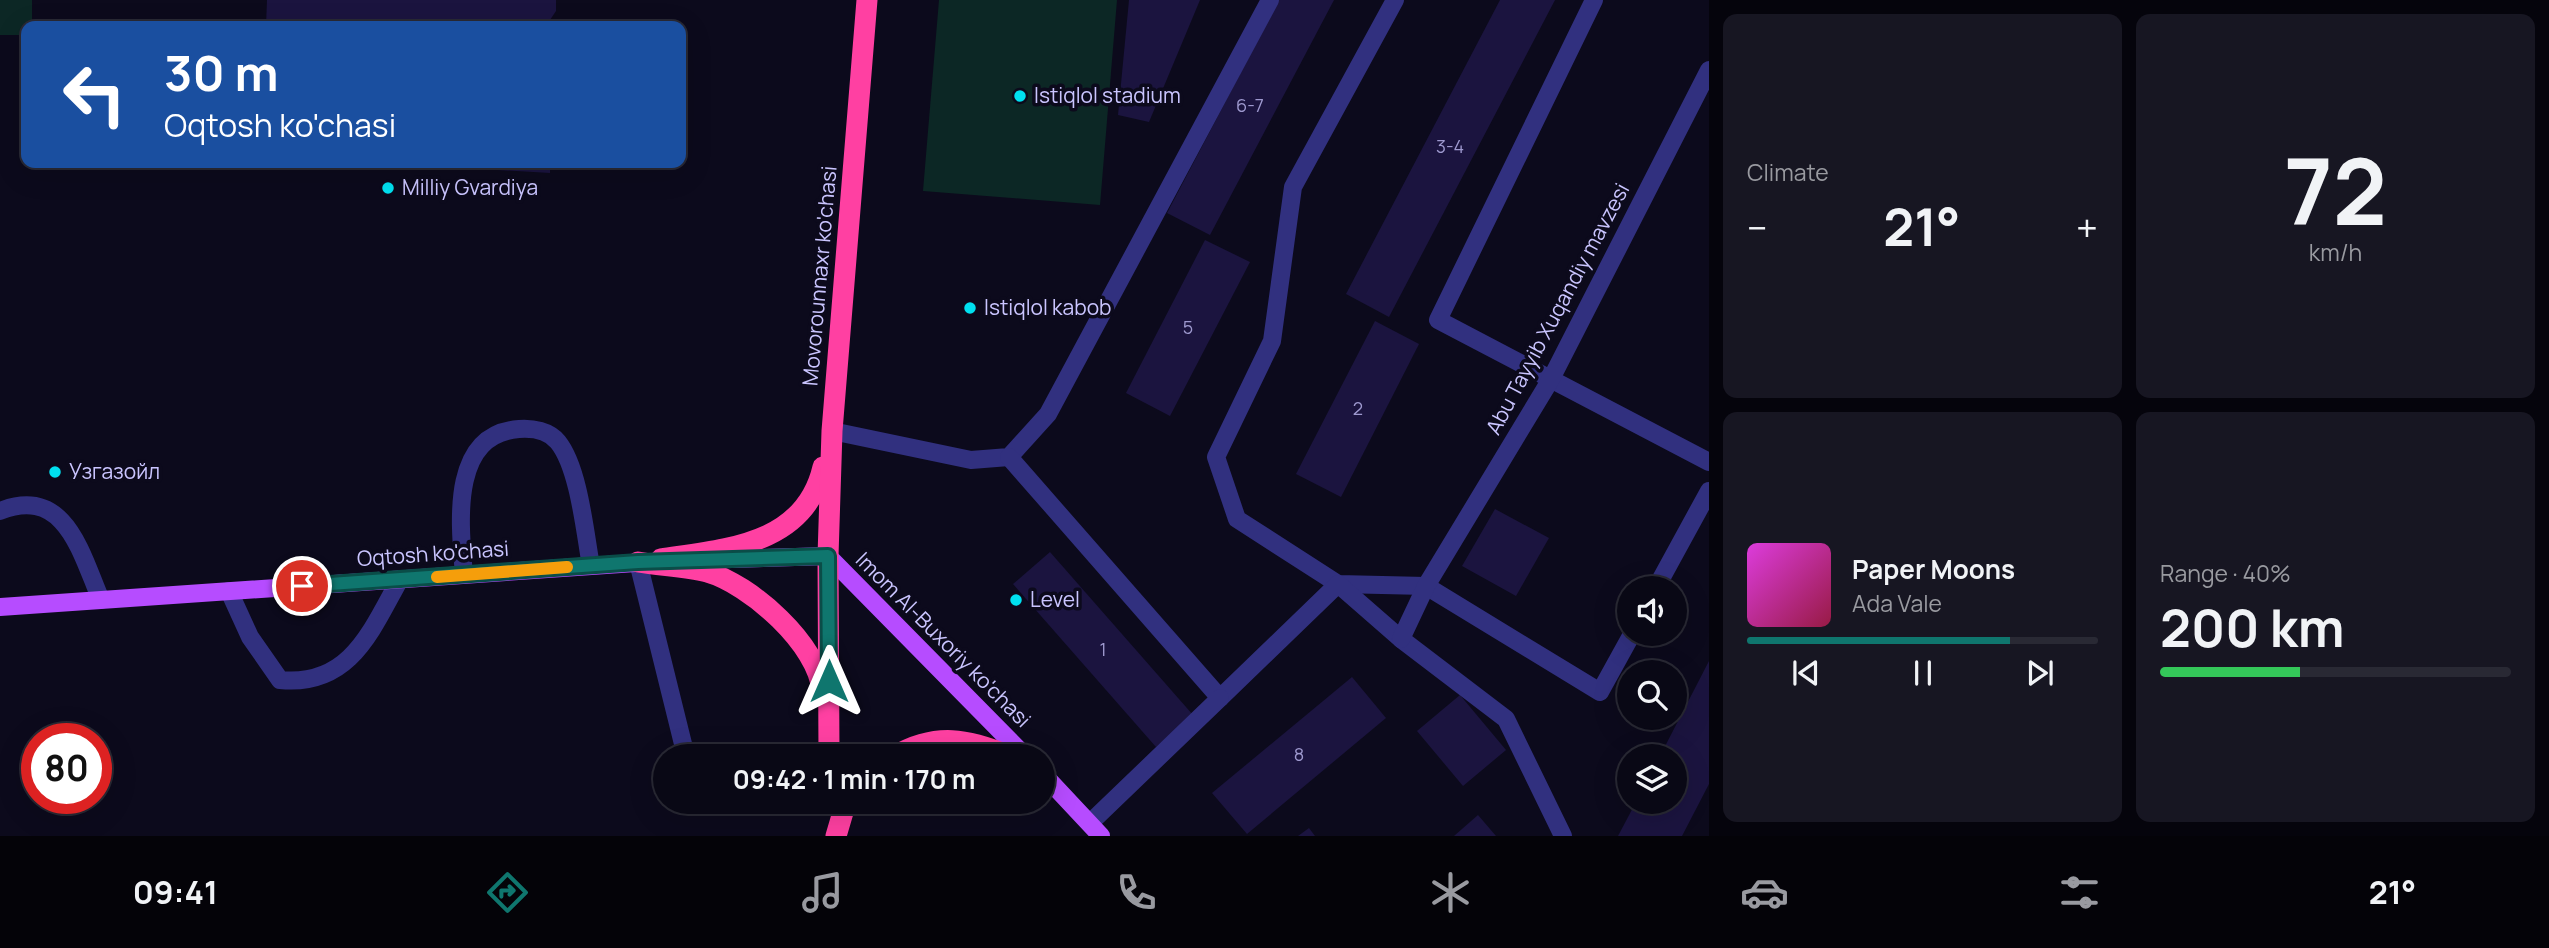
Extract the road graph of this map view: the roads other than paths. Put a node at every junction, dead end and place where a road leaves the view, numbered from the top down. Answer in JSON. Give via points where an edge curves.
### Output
{"nodes":[{"id":1,"x":867,"y":0,"type":"edge"},
{"id":2,"x":1270,"y":0,"type":"edge"},
{"id":3,"x":1395,"y":0,"type":"edge"},
{"id":4,"x":1594,"y":0,"type":"edge"},
{"id":5,"x":1709,"y":70,"type":"edge"},
{"id":6,"x":1550,"y":379,"type":"junction"},
{"id":7,"x":832,"y":431,"type":"junction"},
{"id":8,"x":1009,"y":457,"type":"junction"},
{"id":9,"x":1709,"y":462,"type":"edge"},
{"id":10,"x":1709,"y":491,"type":"edge"},
{"id":11,"x":0,"y":511,"type":"edge"},
{"id":12,"x":828,"y":556,"type":"junction"},
{"id":13,"x":638,"y":562,"type":"junction"},
{"id":14,"x":591,"y":566,"type":"junction"},
{"id":15,"x":464,"y":575,"type":"junction"},
{"id":16,"x":1663,"y":576,"type":"edge"},
{"id":17,"x":400,"y":579,"type":"junction"},
{"id":18,"x":1338,"y":584,"type":"junction"},
{"id":19,"x":1426,"y":586,"type":"junction"},
{"id":20,"x":229,"y":592,"type":"junction"},
{"id":21,"x":102,"y":600,"type":"junction"},
{"id":22,"x":0,"y":607,"type":"edge"},
{"id":23,"x":1401,"y":639,"type":"junction"},
{"id":24,"x":1625,"y":646,"type":"edge"},
{"id":25,"x":1220,"y":698,"type":"junction"},
{"id":26,"x":683,"y":744,"type":"edge"},
{"id":27,"x":827,"y":744,"type":"edge"},
{"id":28,"x":828,"y":744,"type":"edge"},
{"id":29,"x":920,"y":744,"type":"edge"},
{"id":30,"x":974,"y":744,"type":"edge"},
{"id":31,"x":1013,"y":744,"type":"edge"},
{"id":32,"x":1055,"y":787,"type":"edge"},
{"id":33,"x":1095,"y":830,"type":"edge"},
{"id":34,"x":1563,"y":836,"type":"edge"}],
"edges":[{"from":1,"to":7,"type":"highway","name":"Movorounnaxr ko'chasi"},
{"from":2,"to":8,"type":"lane","via":[[1048,414]]},
{"from":3,"to":18,"type":"lane","via":[[1293,187],[1272,341],[1216,457],[1237,519]]},
{"from":4,"to":6,"type":"lane","via":[[1438,320]]},
{"from":5,"to":6,"type":"lane","name":"Abu Tayyib Xuqandiy mavzesi"},
{"from":6,"to":9,"type":"lane"},
{"from":6,"to":19,"type":"lane","name":"Abu Tayyib Xuqandiy mavzesi"},
{"from":7,"to":8,"type":"lane","via":[[971,460]]},
{"from":7,"to":12,"type":"highway","name":"Movorounnaxr ko'chasi"},
{"from":7,"to":13,"type":"highway","via":[[819,488],[784,528],[749,543]]},
{"from":8,"to":25,"type":"lane"},
{"from":10,"to":16,"type":"lane"},
{"from":11,"to":21,"type":"lane","via":[[17,506],[52,510],[69,527]]},
{"from":12,"to":13,"type":"main road","name":"Oqtosh ko'chasi"},
{"from":12,"to":28,"type":"highway","name":"Movorounnaxr ko'chasi"},
{"from":12,"to":31,"type":"main road","name":"Imom Al-Buxoriy ko'chasi"},
{"from":13,"to":14,"type":"main road","name":"Oqtosh ko'chasi"},
{"from":13,"to":26,"type":"lane"},
{"from":13,"to":27,"type":"highway","via":[[708,572],[755,596],[793,632],[821,676]]},
{"from":14,"to":15,"type":"main road","name":"Oqtosh ko'chasi"},
{"from":14,"to":15,"type":"lane","via":[[570,466],[557,441],[535,428],[501,431],[479,449],[464,479],[460,520]]},
{"from":15,"to":17,"type":"main road","name":"Oqtosh ko'chasi"},
{"from":17,"to":20,"type":"main road","name":"Oqtosh ko'chasi"},
{"from":17,"to":20,"type":"lane","via":[[362,646],[328,675],[299,682],[281,680],[250,637]]},
{"from":18,"to":19,"type":"lane"},
{"from":18,"to":23,"type":"lane"},
{"from":18,"to":25,"type":"lane"},
{"from":19,"to":23,"type":"lane","name":"Abu Tayyib Xuqandiy mavzesi"},
{"from":19,"to":24,"type":"lane","via":[[1600,692]]},
{"from":20,"to":21,"type":"main road","name":"Oqtosh ko'chasi"},
{"from":21,"to":22,"type":"main road","name":"Oqtosh ko'chasi"},
{"from":23,"to":34,"type":"lane","via":[[1506,719]]},
{"from":25,"to":33,"type":"lane"},
{"from":29,"to":30,"type":"highway","via":[[951,739]]},
{"from":32,"to":33,"type":"main road"}]}
